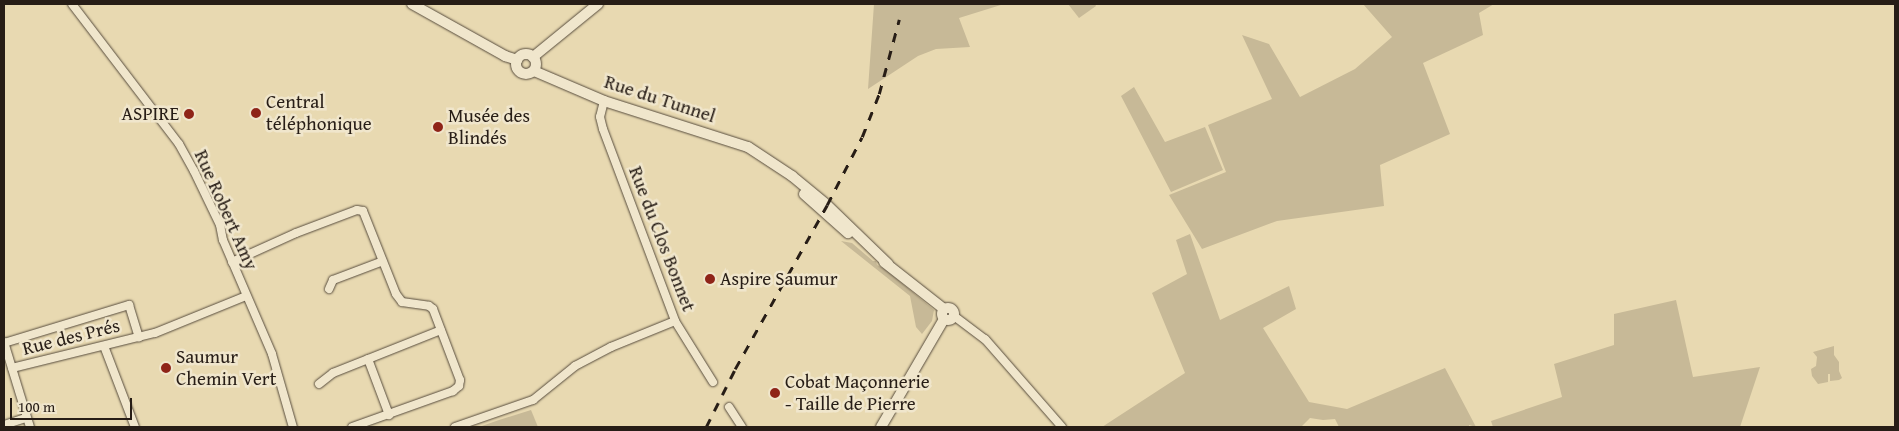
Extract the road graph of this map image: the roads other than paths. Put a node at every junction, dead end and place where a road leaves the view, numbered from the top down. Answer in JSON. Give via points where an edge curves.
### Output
{"nodes":[{"id":1,"x":72,"y":4,"type":"edge"},
{"id":2,"x":412,"y":4,"type":"edge"},
{"id":3,"x":598,"y":4,"type":"edge"},
{"id":4,"x":425,"y":7,"type":"edge"},
{"id":5,"x":533,"y":56,"type":"junction"},
{"id":6,"x":517,"y":60,"type":"junction"},
{"id":7,"x":534,"y":71,"type":"junction"},
{"id":8,"x":604,"y":101,"type":"junction"},
{"id":9,"x":383,"y":261,"type":"junction"},
{"id":10,"x":232,"y":262,"type":"junction"},
{"id":11,"x":329,"y":289,"type":"dead end"},
{"id":12,"x":246,"y":296,"type":"junction"},
{"id":13,"x":947,"y":315,"type":"junction"},
{"id":14,"x":675,"y":321,"type":"junction"},
{"id":15,"x":441,"y":330,"type":"junction"},
{"id":16,"x":139,"y":337,"type":"junction"},
{"id":17,"x":4,"y":342,"type":"edge"},
{"id":18,"x":104,"y":346,"type":"junction"},
{"id":19,"x":368,"y":359,"type":"junction"},
{"id":20,"x":12,"y":368,"type":"junction"},
{"id":21,"x":713,"y":382,"type":"dead end"},
{"id":22,"x":319,"y":384,"type":"dead end"},
{"id":23,"x":729,"y":407,"type":"dead end"},
{"id":24,"x":389,"y":415,"type":"junction"},
{"id":25,"x":26,"y":418,"type":"junction"},
{"id":26,"x":4,"y":425,"type":"edge"},
{"id":27,"x":30,"y":427,"type":"edge"},
{"id":28,"x":135,"y":427,"type":"edge"},
{"id":29,"x":293,"y":427,"type":"edge"},
{"id":30,"x":352,"y":427,"type":"edge"},
{"id":31,"x":456,"y":427,"type":"edge"},
{"id":32,"x":742,"y":427,"type":"edge"},
{"id":33,"x":881,"y":427,"type":"edge"},
{"id":34,"x":1062,"y":427,"type":"edge"}],
"edges":[{"from":1,"to":10,"type":"street","name":"Rue Robert Amy","via":[[179,144],[220,225]]},
{"from":2,"to":4,"type":"street"},
{"from":3,"to":5,"type":"street"},
{"from":4,"to":6,"type":"street"},
{"from":5,"to":6,"type":"street","via":[[524,54]]},
{"from":5,"to":7,"type":"street"},
{"from":6,"to":7,"type":"street","via":[[517,67],[522,72]]},
{"from":7,"to":8,"type":"street","name":"Rue du Tunnel"},
{"from":8,"to":13,"type":"street","name":"Rue du Tunnel","via":[[658,120],[736,141],[774,164],[827,205]]},
{"from":8,"to":14,"type":"street","name":"Rue du Clos Bonnet","via":[[600,117],[603,129]]},
{"from":9,"to":10,"type":"street","via":[[366,215],[357,210]]},
{"from":9,"to":11,"type":"street","via":[[333,280]]},
{"from":9,"to":15,"type":"street","via":[[399,299],[429,306]]},
{"from":10,"to":12,"type":"street","name":"Rue Robert Amy"},
{"from":12,"to":16,"type":"street","name":"Rue des Prés"},
{"from":12,"to":29,"type":"street","name":"Rue Robert Amy","via":[[272,354]]},
{"from":13,"to":33,"type":"street"},
{"from":13,"to":34,"type":"street","via":[[985,339]]},
{"from":14,"to":21,"type":"street","name":"Rue du Clos Bonnet"},
{"from":14,"to":31,"type":"street","via":[[575,366],[533,400]]},
{"from":15,"to":19,"type":"street"},
{"from":15,"to":24,"type":"street","via":[[460,380],[459,386]]},
{"from":16,"to":17,"type":"street","name":"Rue des Prés","via":[[129,305]]},
{"from":16,"to":18,"type":"street","name":"Rue des Prés"},
{"from":17,"to":20,"type":"street"},
{"from":18,"to":20,"type":"street","name":"Rue des Prés"},
{"from":18,"to":28,"type":"street"},
{"from":19,"to":22,"type":"street","via":[[333,373]]},
{"from":19,"to":24,"type":"street"},
{"from":20,"to":25,"type":"street"},
{"from":23,"to":32,"type":"street"},
{"from":24,"to":30,"type":"street"},
{"from":25,"to":26,"type":"street"},
{"from":25,"to":27,"type":"street"}]}
